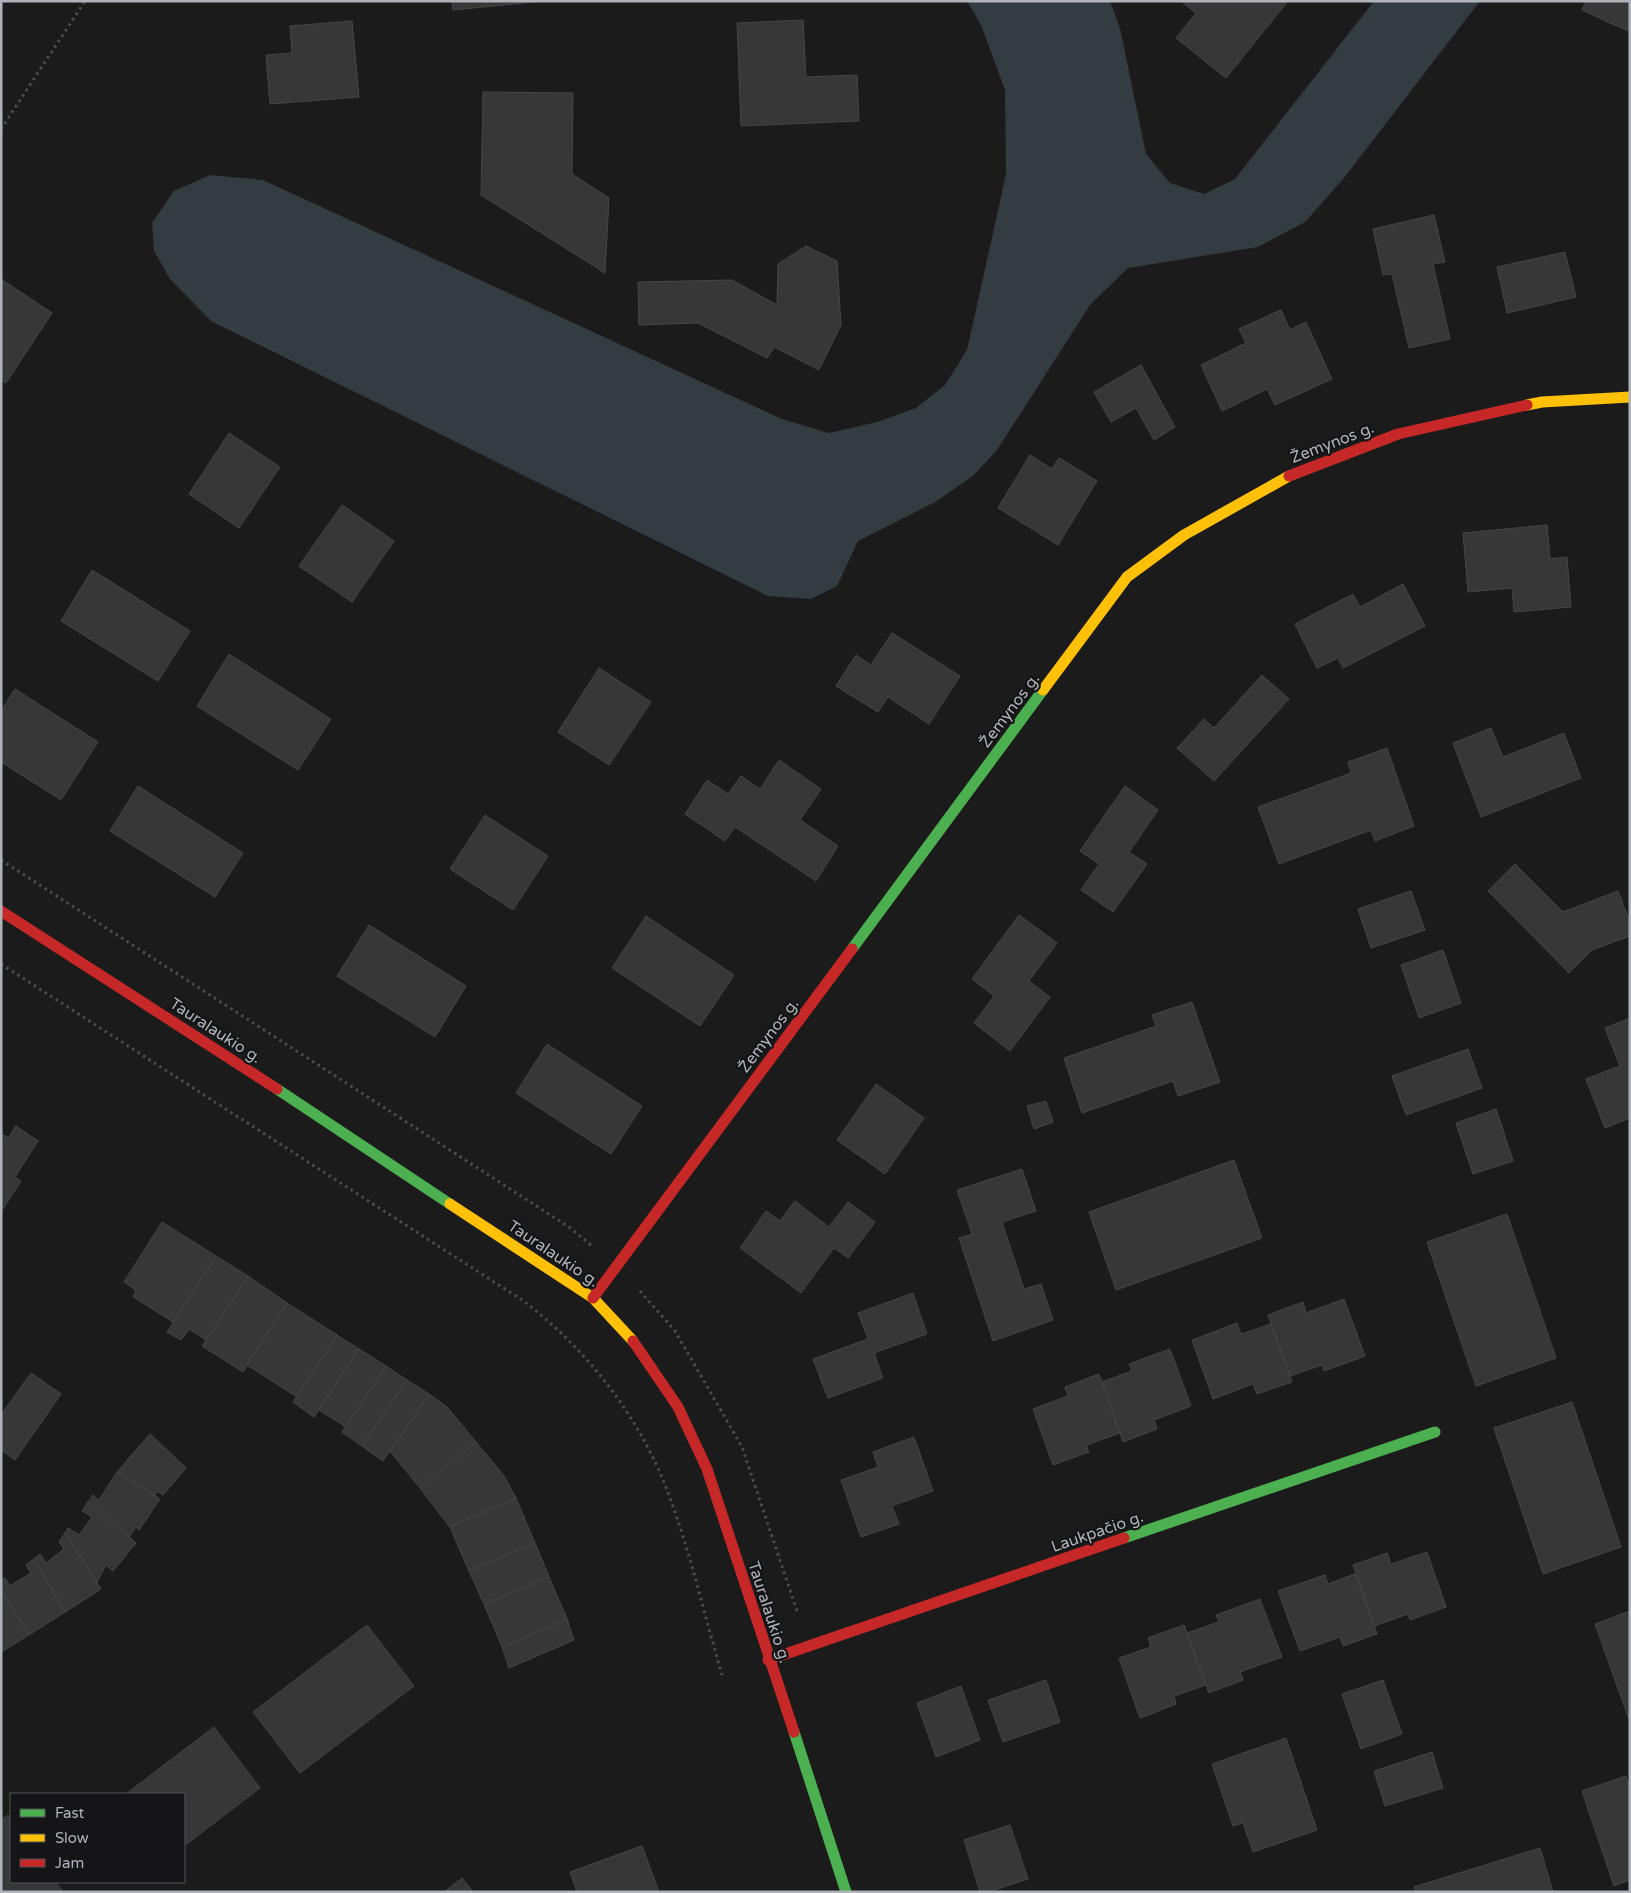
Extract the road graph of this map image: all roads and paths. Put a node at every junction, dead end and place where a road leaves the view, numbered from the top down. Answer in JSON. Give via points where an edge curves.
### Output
{"nodes":[{"id":1,"x":85,"y":1,"type":"edge"},
{"id":2,"x":1,"y":129,"type":"edge"},
{"id":3,"x":1630,"y":397,"type":"edge"},
{"id":4,"x":1,"y":911,"type":"edge"},
{"id":5,"x":1,"y":964,"type":"edge"},
{"id":6,"x":593,"y":1298,"type":"junction"},
{"id":7,"x":1435,"y":1432,"type":"dead end"},
{"id":8,"x":768,"y":1660,"type":"junction"},
{"id":9,"x":722,"y":1676,"type":"dead end"},
{"id":10,"x":846,"y":1892,"type":"edge"}],
"edges":[{"from":1,"to":2,"type":"path"},
{"from":3,"to":6,"type":"street","name":"Žemynos g.","via":[[1542,402],[1398,434],[1287,477],[1184,535],[1127,577]]},
{"from":4,"to":6,"type":"street","name":"Tauralaukio g."},
{"from":5,"to":9,"type":"path","via":[[550,1321],[620,1403],[647,1447],[681,1532]]},
{"from":6,"to":8,"type":"street","name":"Tauralaukio g.","via":[[633,1341],[678,1407],[707,1469]]},
{"from":7,"to":8,"type":"street","name":"Laukpačio g."},
{"from":8,"to":10,"type":"street","name":"Tauralaukio g."}]}
